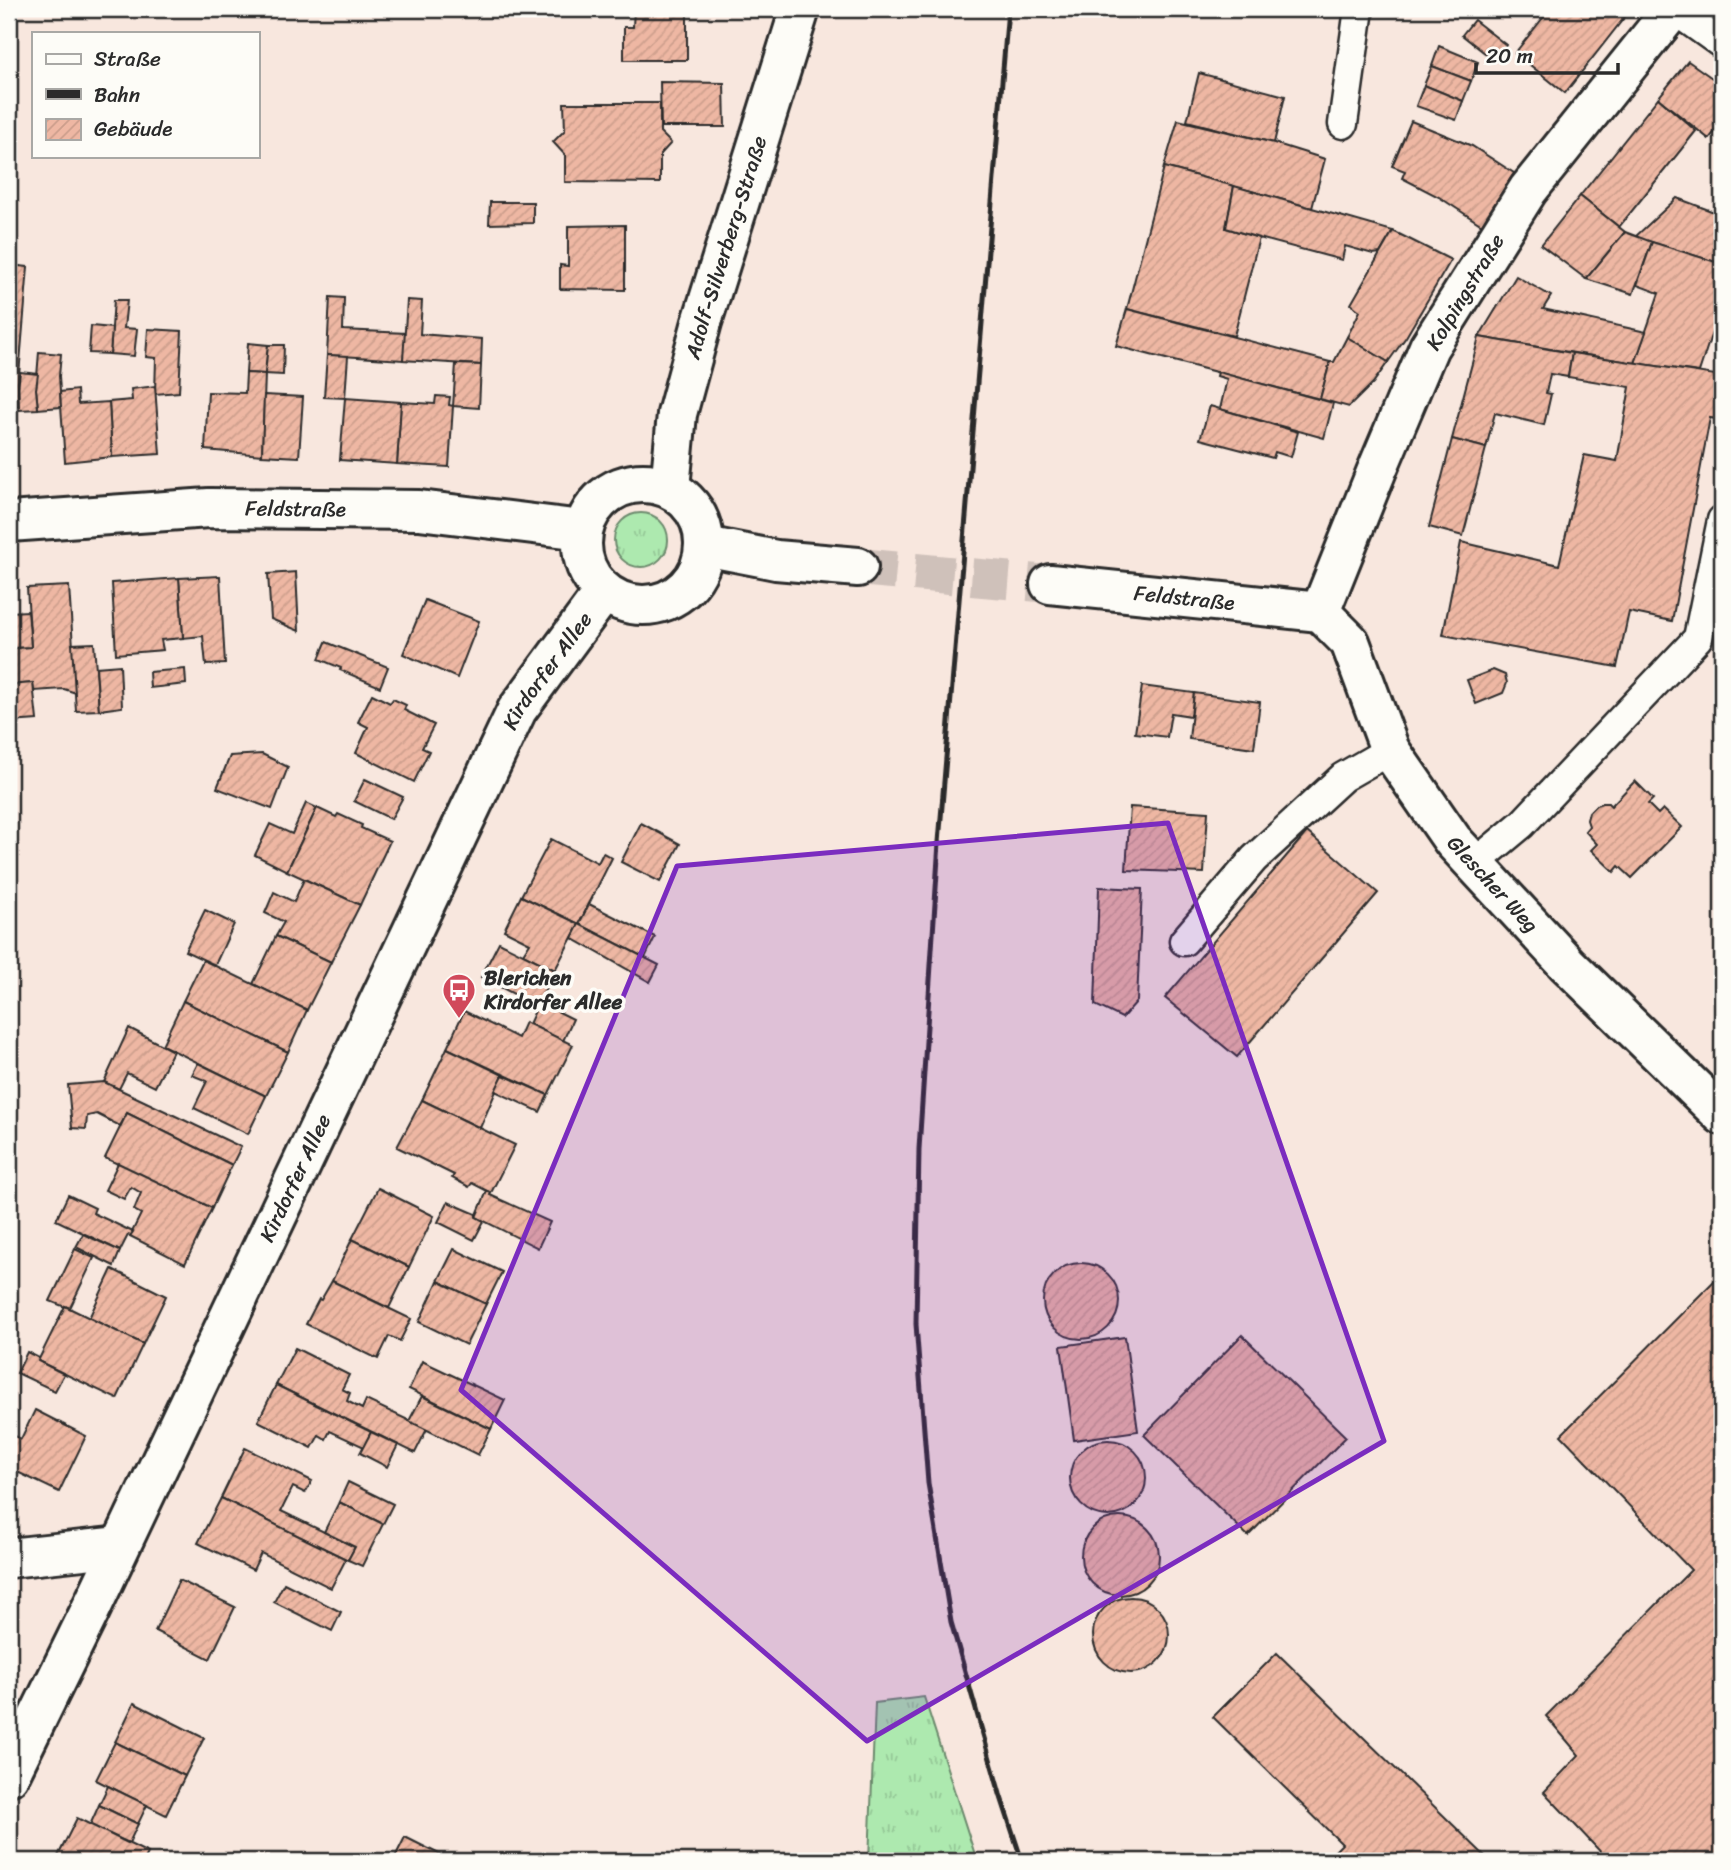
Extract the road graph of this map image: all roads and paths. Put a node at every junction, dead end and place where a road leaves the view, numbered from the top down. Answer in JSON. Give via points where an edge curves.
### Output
{"nodes":[{"id":1,"x":800,"y":9,"type":"edge"},
{"id":2,"x":1359,"y":9,"type":"edge"},
{"id":3,"x":1673,"y":9,"type":"edge"},
{"id":4,"x":1722,"y":44,"type":"edge"},
{"id":5,"x":1343,"y":124,"type":"dead end"},
{"id":6,"x":670,"y":488,"type":"junction"},
{"id":7,"x":1722,"y":520,"type":"edge"},
{"id":8,"x":9,"y":522,"type":"edge"},
{"id":9,"x":582,"y":530,"type":"junction"},
{"id":10,"x":705,"y":546,"type":"junction"},
{"id":11,"x":858,"y":567,"type":"tunnel mouth"},
{"id":12,"x":1050,"y":584,"type":"tunnel mouth"},
{"id":13,"x":604,"y":592,"type":"junction"},
{"id":14,"x":1320,"y":612,"type":"junction"},
{"id":15,"x":1390,"y":750,"type":"junction"},
{"id":16,"x":1474,"y":864,"type":"junction"},
{"id":17,"x":1184,"y":941,"type":"dead end"},
{"id":18,"x":1722,"y":1115,"type":"edge"},
{"id":19,"x":120,"y":1546,"type":"junction"},
{"id":20,"x":9,"y":1558,"type":"edge"},
{"id":21,"x":9,"y":1776,"type":"edge"}],
"edges":[{"from":1,"to":6,"type":"street","name":"Adolf-Silverberg-Straße","via":[[677,414]]},
{"from":2,"to":5,"type":"lane"},
{"from":3,"to":4,"type":"lane"},
{"from":3,"to":14,"type":"street","name":"Kolpingstraße","via":[[1528,190],[1429,348]]},
{"from":6,"to":9,"type":"street","via":[[650,482],[614,489],[597,502]]},
{"from":6,"to":10,"type":"street","via":[[692,505]]},
{"from":7,"to":16,"type":"lane","via":[[1698,638],[1522,824]]},
{"from":8,"to":9,"type":"street","name":"Feldstraße","via":[[209,508],[419,510]]},
{"from":9,"to":13,"type":"street","via":[[587,571]]},
{"from":10,"to":11,"type":"street","via":[[776,560]]},
{"from":10,"to":13,"type":"street","via":[[696,577],[663,603],[629,604]]},
{"from":12,"to":14,"type":"street","name":"Feldstraße"},
{"from":13,"to":19,"type":"street","name":"Kirdorfer Allee","via":[[517,710]]},
{"from":14,"to":15,"type":"street","name":"Glescher Weg","via":[[1350,642]]},
{"from":15,"to":16,"type":"street","name":"Glescher Weg"},
{"from":15,"to":17,"type":"lane","via":[[1343,777],[1254,859]]},
{"from":16,"to":18,"type":"street","name":"Glescher Weg","via":[[1567,964]]},
{"from":19,"to":20,"type":"street"},
{"from":19,"to":21,"type":"street","name":"Kirdorfer Allee"}]}
